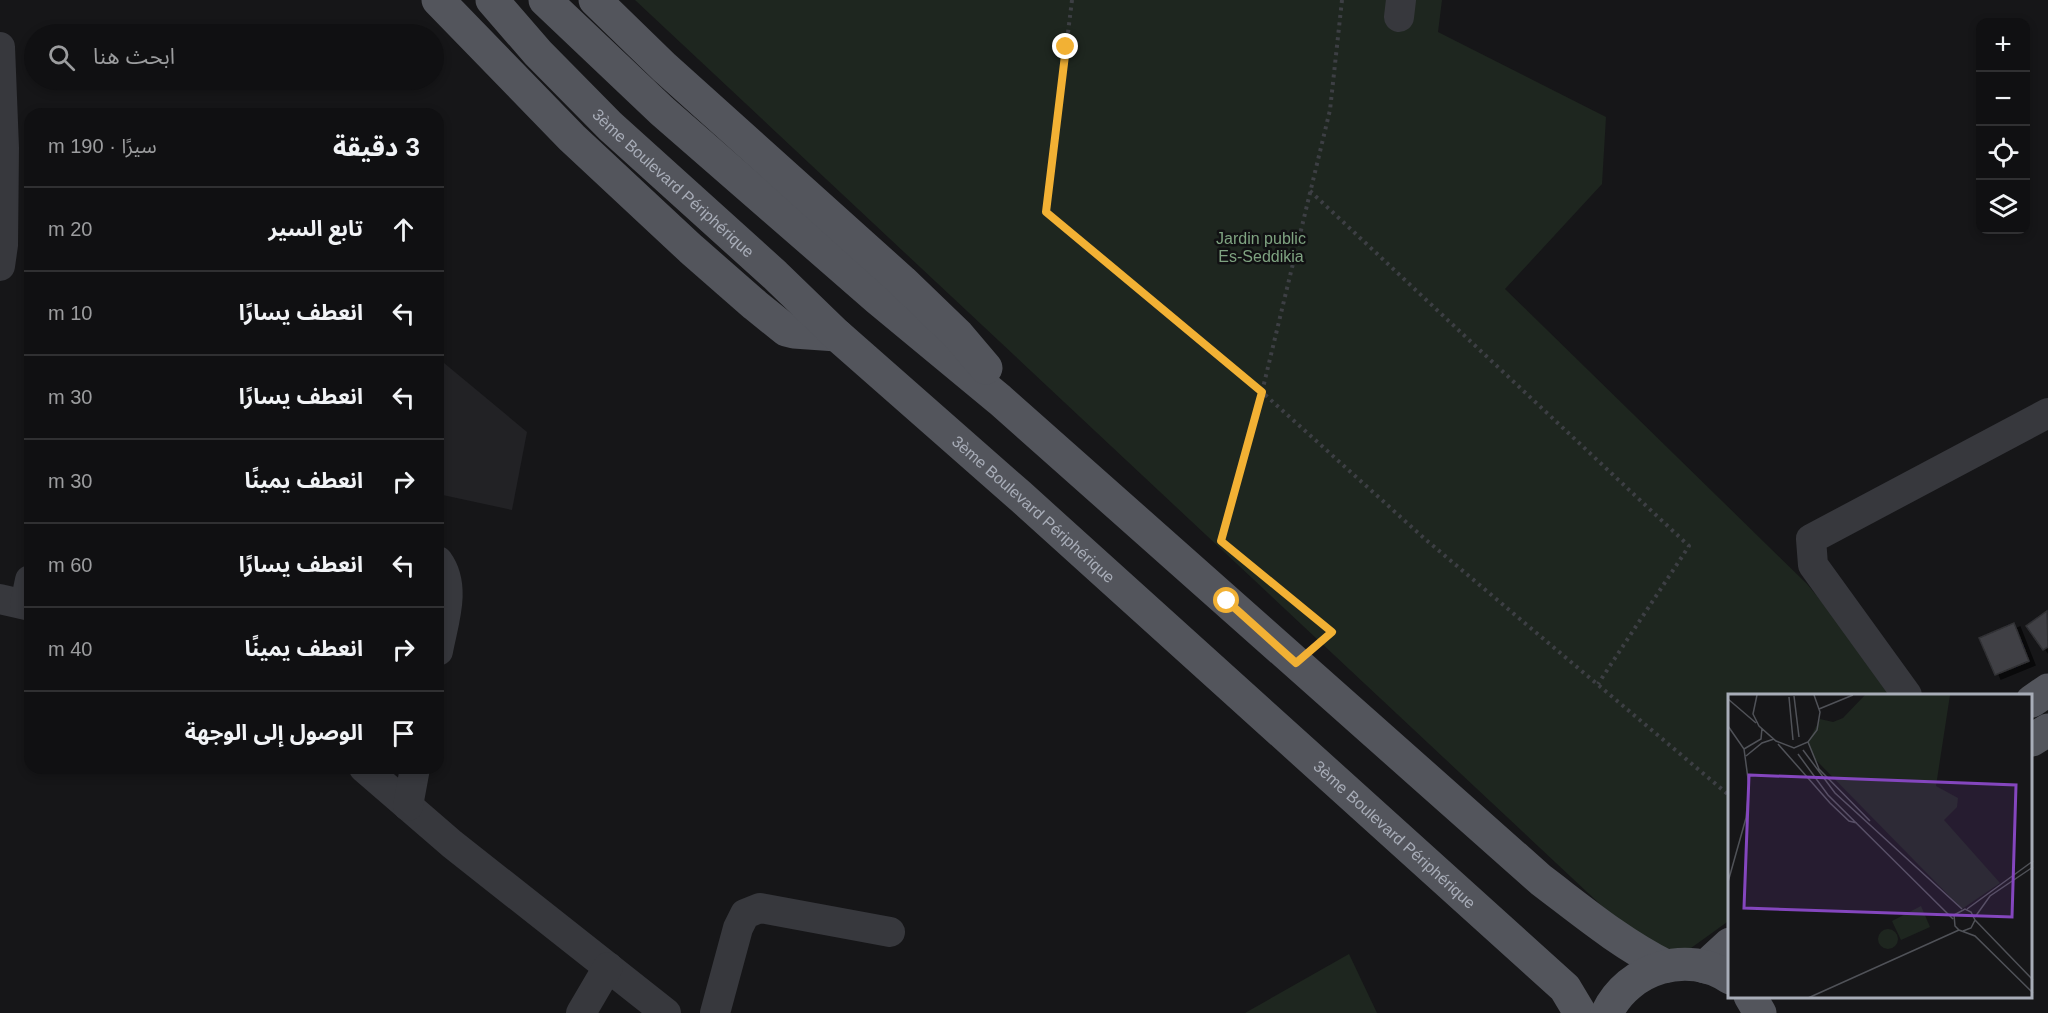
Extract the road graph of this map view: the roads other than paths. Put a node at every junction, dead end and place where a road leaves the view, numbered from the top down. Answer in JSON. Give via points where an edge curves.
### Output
{"nodes":[{"id":1,"x":438,"y":0,"type":"edge"},
{"id":2,"x":492,"y":0,"type":"edge"},
{"id":3,"x":545,"y":0,"type":"edge"},
{"id":4,"x":595,"y":0,"type":"edge"},
{"id":5,"x":0,"y":47,"type":"edge"},
{"id":6,"x":0,"y":266,"type":"edge"},
{"id":7,"x":837,"y":335,"type":"junction"},
{"id":8,"x":1000,"y":400,"type":"junction"},
{"id":9,"x":2048,"y":413,"type":"edge"},
{"id":10,"x":444,"y":575,"type":"edge"},
{"id":11,"x":444,"y":620,"type":"edge"},
{"id":12,"x":2048,"y":690,"type":"edge"},
{"id":13,"x":1906,"y":694,"type":"edge"},
{"id":14,"x":2033,"y":700,"type":"edge"},
{"id":15,"x":2048,"y":730,"type":"edge"},
{"id":16,"x":2033,"y":739,"type":"edge"},
{"id":17,"x":371,"y":774,"type":"edge"},
{"id":18,"x":414,"y":774,"type":"edge"},
{"id":19,"x":408,"y":806,"type":"junction"},
{"id":20,"x":891,"y":932,"type":"dead end"},
{"id":21,"x":1728,"y":949,"type":"edge"},
{"id":22,"x":1666,"y":966,"type":"junction"},
{"id":23,"x":608,"y":967,"type":"junction"},
{"id":24,"x":1718,"y":972,"type":"edge"},
{"id":25,"x":1751,"y":998,"type":"edge"},
{"id":26,"x":1774,"y":998,"type":"edge"},
{"id":27,"x":581,"y":1013,"type":"edge"},
{"id":28,"x":666,"y":1013,"type":"edge"},
{"id":29,"x":715,"y":1013,"type":"edge"},
{"id":30,"x":1580,"y":1013,"type":"edge"},
{"id":31,"x":1607,"y":1013,"type":"edge"},
{"id":32,"x":1760,"y":1013,"type":"edge"},
{"id":33,"x":1770,"y":1013,"type":"edge"}],
"edges":[{"from":1,"to":7,"type":"main road","via":[[580,145],[755,305],[786,330]]},
{"from":2,"to":7,"type":"main road","name":"3ème Boulevard Périphérique","via":[[610,126]]},
{"from":3,"to":8,"type":"main road","via":[[662,111]]},
{"from":4,"to":8,"type":"main road","via":[[958,335],[990,374]]},
{"from":5,"to":6,"type":"street","via":[[4,148]]},
{"from":7,"to":30,"type":"main road","name":"3ème Boulevard Périphérique","via":[[1556,980]]},
{"from":8,"to":22,"type":"main road","via":[[1541,880],[1607,932]]},
{"from":9,"to":13,"type":"street","via":[[1811,539],[1813,565]]},
{"from":10,"to":11,"type":"street"},
{"from":12,"to":14,"type":"main road"},
{"from":15,"to":16,"type":"main road"},
{"from":17,"to":19,"type":"street"},
{"from":18,"to":19,"type":"street"},
{"from":19,"to":23,"type":"street"},
{"from":20,"to":29,"type":"street","via":[[760,908],[745,914]]},
{"from":21,"to":24,"type":"main road"},
{"from":22,"to":24,"type":"main road","via":[[1686,964]]},
{"from":22,"to":31,"type":"main road","via":[[1632,981],[1618,994]]},
{"from":23,"to":27,"type":"street"},
{"from":23,"to":28,"type":"street"},
{"from":25,"to":32,"type":"main road"},
{"from":26,"to":33,"type":"main road"}]}
